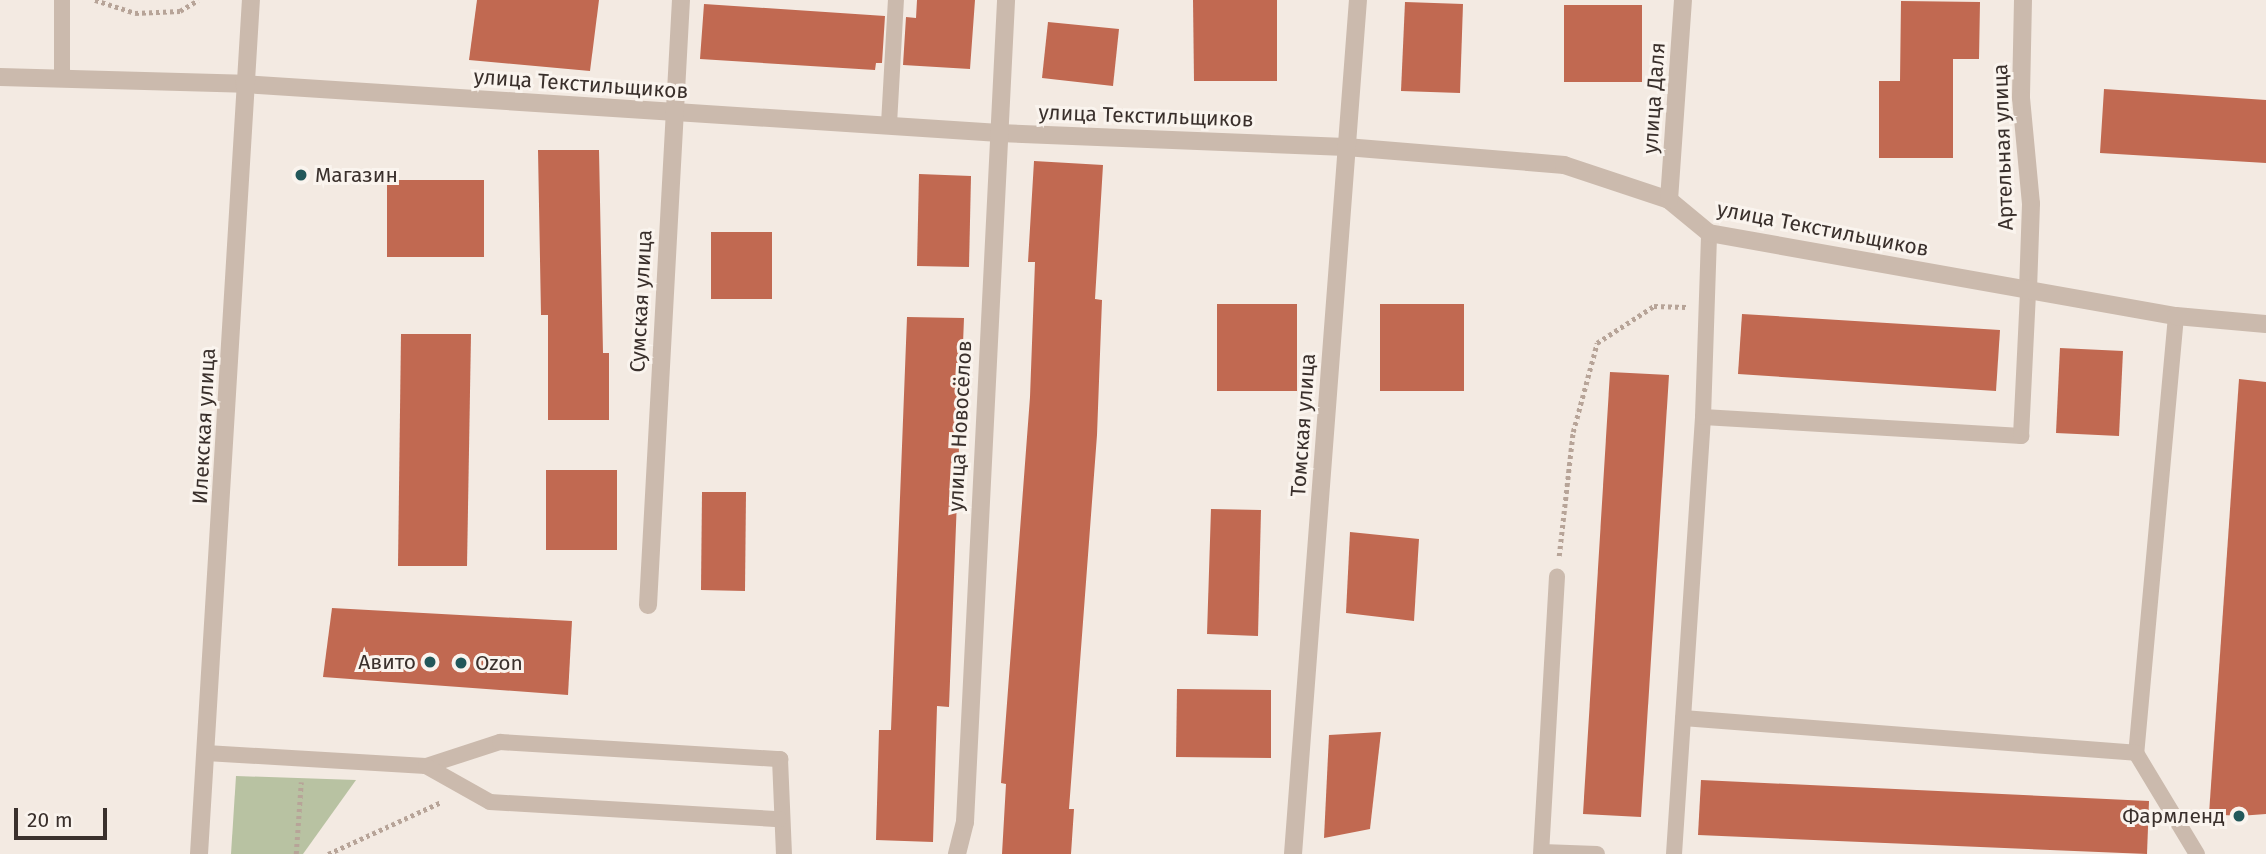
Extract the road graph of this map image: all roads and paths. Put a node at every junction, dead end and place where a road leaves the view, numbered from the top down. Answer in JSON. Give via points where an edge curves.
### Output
{"nodes":[{"id":1,"x":62,"y":0,"type":"edge"},
{"id":2,"x":95,"y":0,"type":"edge"},
{"id":3,"x":198,"y":0,"type":"edge"},
{"id":4,"x":251,"y":0,"type":"edge"},
{"id":5,"x":681,"y":0,"type":"edge"},
{"id":6,"x":896,"y":0,"type":"edge"},
{"id":7,"x":1006,"y":0,"type":"edge"},
{"id":8,"x":1358,"y":0,"type":"edge"},
{"id":9,"x":1683,"y":0,"type":"edge"},
{"id":10,"x":2023,"y":0,"type":"edge"},
{"id":11,"x":0,"y":77,"type":"edge"},
{"id":12,"x":62,"y":79,"type":"junction"},
{"id":13,"x":244,"y":84,"type":"junction"},
{"id":14,"x":674,"y":113,"type":"junction"},
{"id":15,"x":889,"y":124,"type":"junction"},
{"id":16,"x":999,"y":132,"type":"junction"},
{"id":17,"x":1346,"y":146,"type":"junction"},
{"id":18,"x":1669,"y":200,"type":"junction"},
{"id":19,"x":1709,"y":233,"type":"junction"},
{"id":20,"x":2028,"y":292,"type":"junction"},
{"id":21,"x":1708,"y":307,"type":"junction"},
{"id":22,"x":2176,"y":316,"type":"junction"},
{"id":23,"x":2266,"y":324,"type":"edge"},
{"id":24,"x":1703,"y":417,"type":"junction"},
{"id":25,"x":1557,"y":576,"type":"joint"},
{"id":26,"x":648,"y":605,"type":"dead end"},
{"id":27,"x":1683,"y":718,"type":"junction"},
{"id":28,"x":206,"y":753,"type":"junction"},
{"id":29,"x":2136,"y":753,"type":"junction"},
{"id":30,"x":302,"y":759,"type":"junction"},
{"id":31,"x":426,"y":766,"type":"junction"},
{"id":32,"x":471,"y":791,"type":"junction"},
{"id":33,"x":780,"y":819,"type":"junction"},
{"id":34,"x":1541,"y":853,"type":"edge"},
{"id":35,"x":199,"y":854,"type":"edge"},
{"id":36,"x":296,"y":854,"type":"edge"},
{"id":37,"x":328,"y":854,"type":"edge"},
{"id":38,"x":784,"y":854,"type":"edge"},
{"id":39,"x":957,"y":854,"type":"edge"},
{"id":40,"x":1293,"y":854,"type":"edge"},
{"id":41,"x":1597,"y":854,"type":"edge"},
{"id":42,"x":1674,"y":854,"type":"edge"},
{"id":43,"x":2197,"y":854,"type":"edge"}],
"edges":[{"from":1,"to":12,"type":"lane"},
{"from":2,"to":3,"type":"path","via":[[135,13],[180,11]]},
{"from":4,"to":13,"type":"street","name":"Илекская улица"},
{"from":5,"to":14,"type":"street","name":"Сумская улица"},
{"from":6,"to":15,"type":"lane"},
{"from":7,"to":16,"type":"street","name":"улица Новосёлов"},
{"from":8,"to":17,"type":"street","name":"Томская улица"},
{"from":9,"to":18,"type":"street","name":"улица Даля"},
{"from":10,"to":20,"type":"street","name":"Артельная улица","via":[[2021,98],[2031,204]]},
{"from":11,"to":12,"type":"street","name":"улица Текстильщиков"},
{"from":12,"to":13,"type":"street","name":"улица Текстильщиков"},
{"from":13,"to":14,"type":"street","name":"улица Текстильщиков"},
{"from":13,"to":28,"type":"street","name":"Илекская улица"},
{"from":14,"to":15,"type":"street","name":"улица Текстильщиков"},
{"from":14,"to":26,"type":"street","name":"Сумская улица"},
{"from":15,"to":16,"type":"street","name":"улица Текстильщиков"},
{"from":16,"to":17,"type":"street","name":"улица Текстильщиков"},
{"from":16,"to":39,"type":"street","name":"улица Новосёлов","via":[[965,822]]},
{"from":17,"to":18,"type":"street","name":"улица Текстильщиков","via":[[1564,165]]},
{"from":17,"to":40,"type":"street","name":"Томская улица"},
{"from":18,"to":19,"type":"street","name":"улица Текстильщиков"},
{"from":19,"to":20,"type":"street","name":"улица Текстильщиков"},
{"from":19,"to":21,"type":"lane"},
{"from":20,"to":22,"type":"street","name":"улица Текстильщиков"},
{"from":20,"to":24,"type":"lane","via":[[2021,436]]},
{"from":21,"to":24,"type":"lane"},
{"from":21,"to":25,"type":"path","via":[[1654,306],[1597,343],[1573,432]]},
{"from":22,"to":23,"type":"street","name":"улица Текстильщиков"},
{"from":22,"to":29,"type":"lane"},
{"from":24,"to":27,"type":"lane"},
{"from":25,"to":34,"type":"lane"},
{"from":27,"to":29,"type":"lane"},
{"from":27,"to":42,"type":"lane"},
{"from":28,"to":30,"type":"lane"},
{"from":28,"to":35,"type":"street","name":"Илекская улица"},
{"from":29,"to":43,"type":"lane"},
{"from":30,"to":31,"type":"lane"},
{"from":30,"to":36,"type":"path"},
{"from":31,"to":32,"type":"lane"},
{"from":31,"to":33,"type":"lane","via":[[500,742],[780,759]]},
{"from":32,"to":33,"type":"lane","via":[[490,802]]},
{"from":32,"to":37,"type":"path"},
{"from":33,"to":38,"type":"lane"},
{"from":34,"to":41,"type":"lane"}]}
